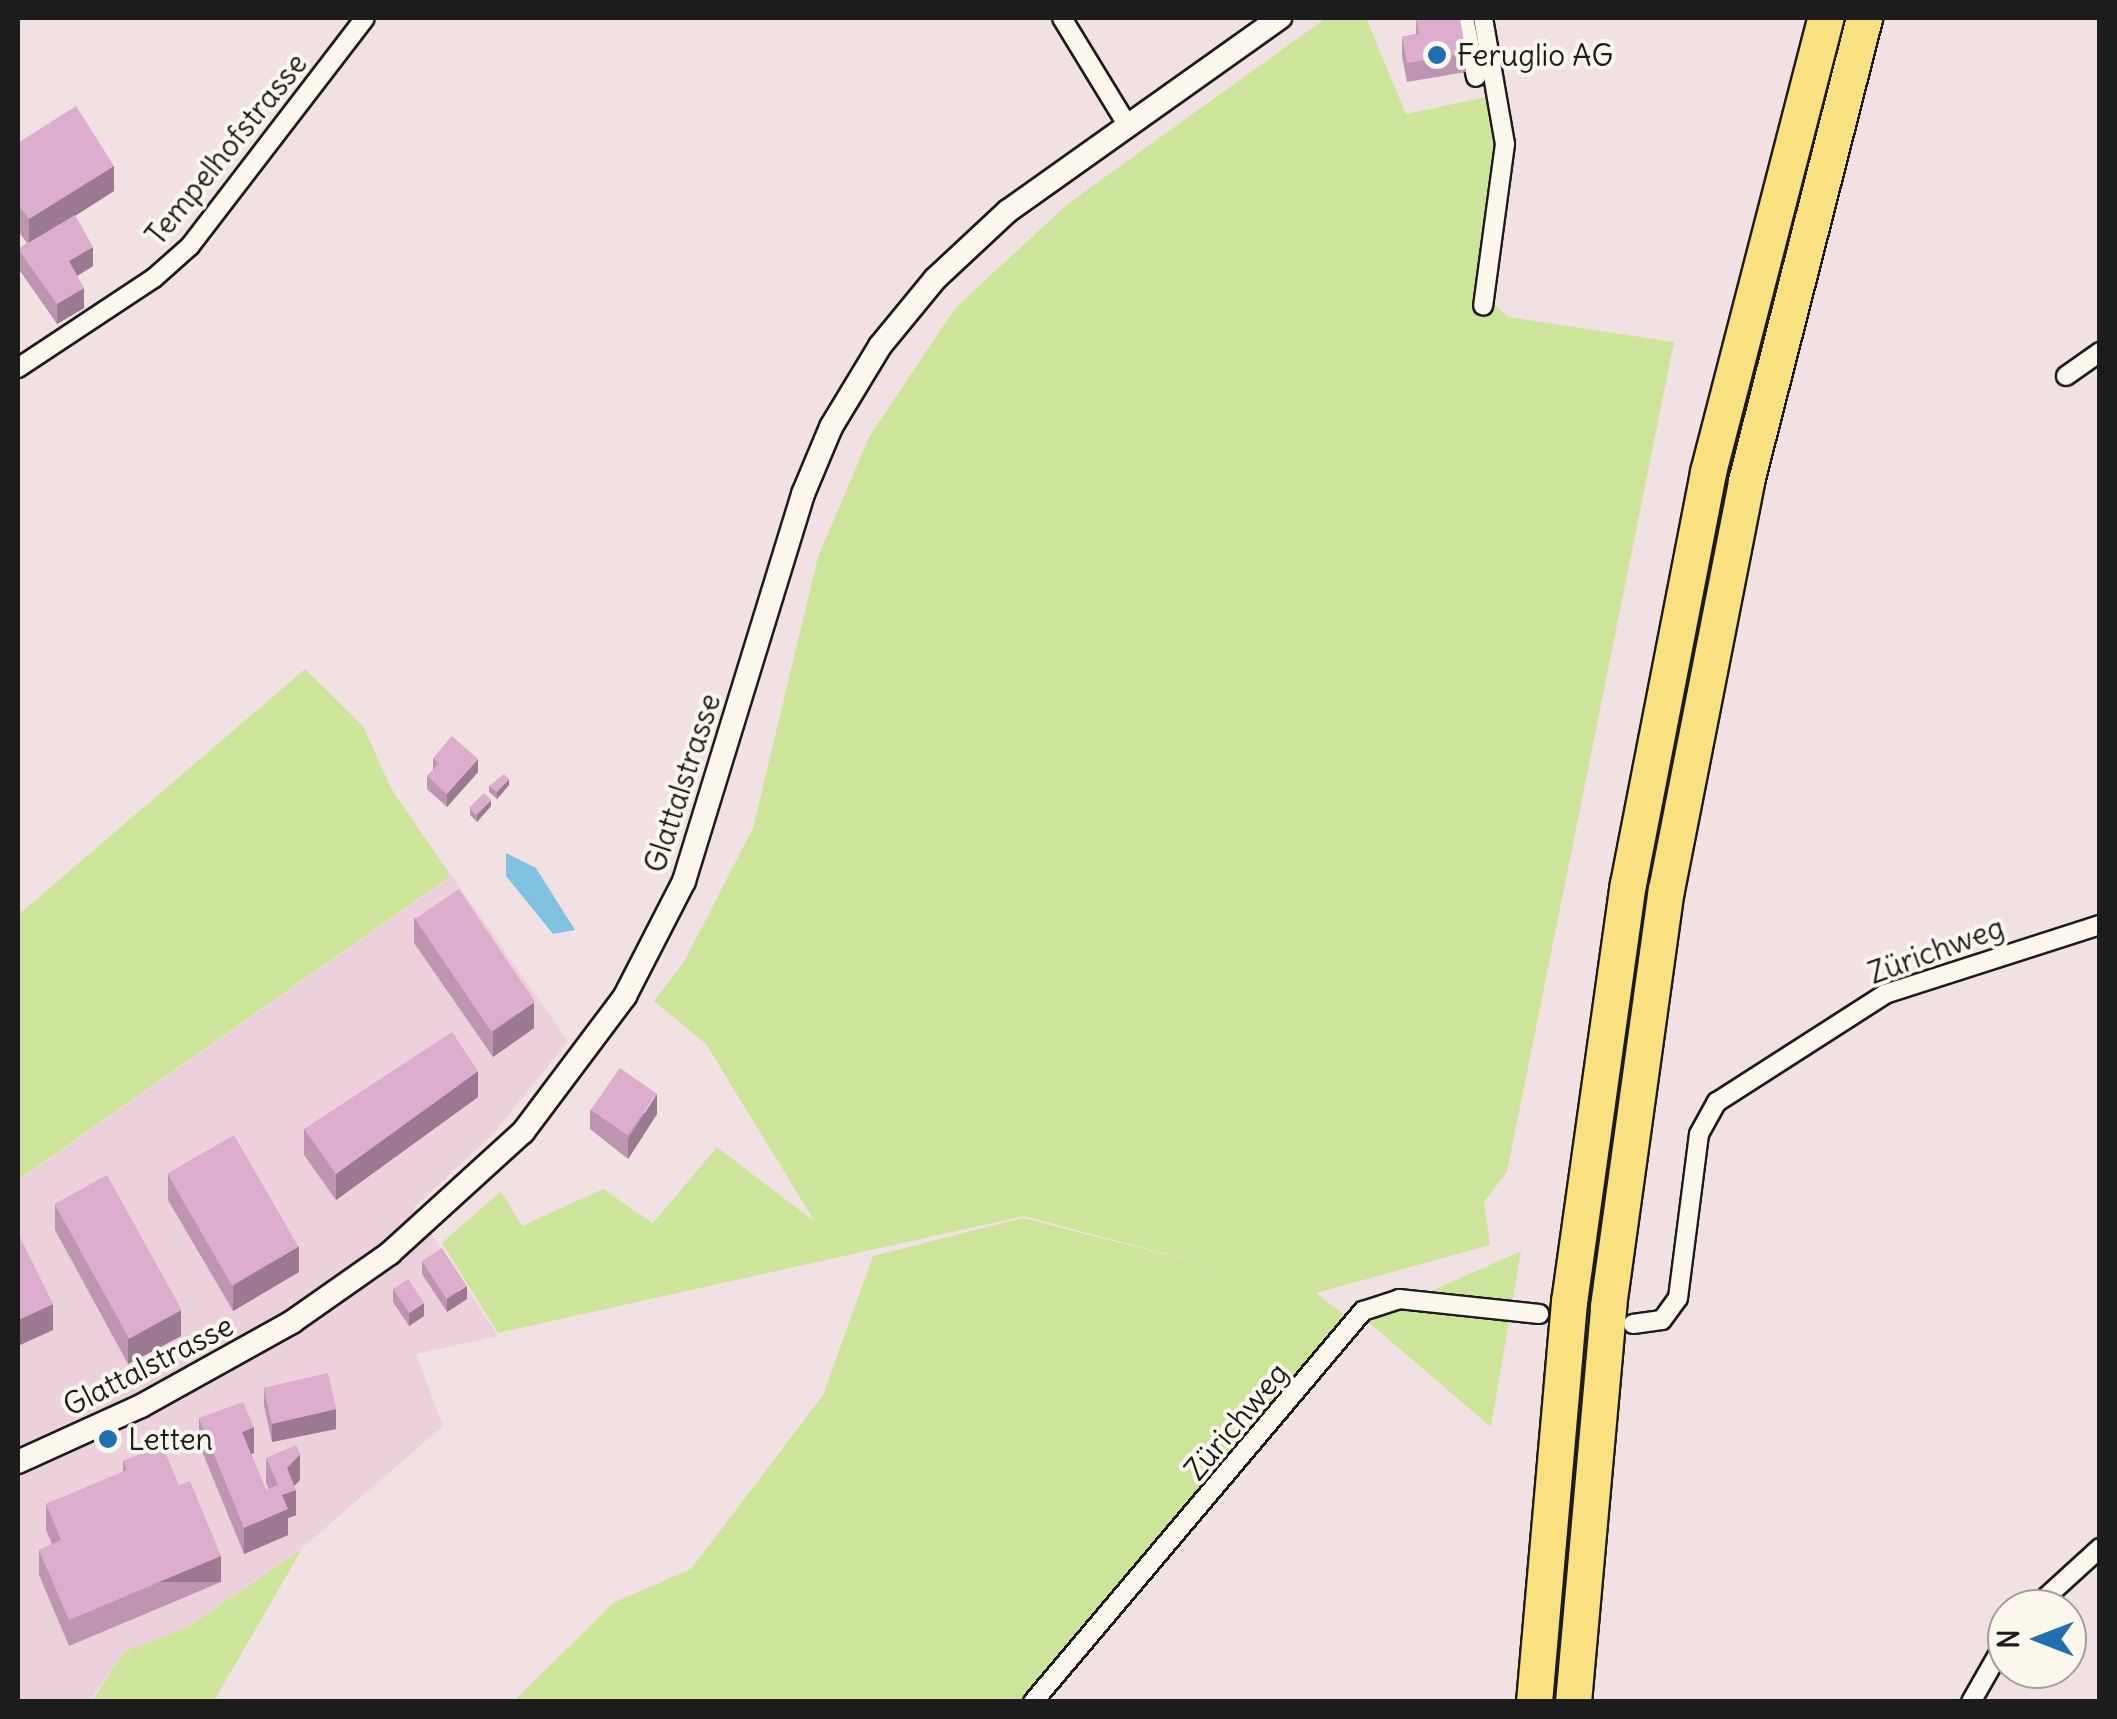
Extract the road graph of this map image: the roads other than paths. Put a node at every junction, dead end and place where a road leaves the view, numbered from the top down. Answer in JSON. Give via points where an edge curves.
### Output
{"nodes":[{"id":1,"x":365,"y":18,"type":"edge"},
{"id":2,"x":1062,"y":18,"type":"edge"},
{"id":3,"x":1280,"y":18,"type":"edge"},
{"id":4,"x":1464,"y":18,"type":"edge"},
{"id":5,"x":1483,"y":18,"type":"edge"},
{"id":6,"x":1824,"y":18,"type":"edge"},
{"id":7,"x":1864,"y":18,"type":"edge"},
{"id":8,"x":1476,"y":77,"type":"dead end"},
{"id":9,"x":1126,"y":124,"type":"junction"},
{"id":10,"x":1483,"y":306,"type":"dead end"},
{"id":11,"x":2100,"y":352,"type":"edge"},
{"id":12,"x":18,"y":368,"type":"edge"},
{"id":13,"x":2066,"y":376,"type":"dead end"},
{"id":14,"x":2100,"y":925,"type":"edge"},
{"id":15,"x":1539,"y":1314,"type":"dead end"},
{"id":16,"x":1634,"y":1324,"type":"dead end"},
{"id":17,"x":18,"y":1462,"type":"edge"},
{"id":18,"x":2100,"y":1548,"type":"edge"},
{"id":19,"x":2054,"y":1589,"type":"edge"},
{"id":20,"x":1987,"y":1674,"type":"edge"},
{"id":21,"x":1033,"y":1702,"type":"edge"},
{"id":22,"x":1534,"y":1702,"type":"edge"},
{"id":23,"x":1573,"y":1702,"type":"edge"},
{"id":24,"x":1971,"y":1702,"type":"edge"}],
"edges":[{"from":1,"to":12,"type":"street","name":"Tempelhofstrasse","via":[[190,246],[154,278]]},
{"from":2,"to":9,"type":"street"},
{"from":3,"to":9,"type":"street","name":"Glattalstrasse"},
{"from":4,"to":8,"type":"street"},
{"from":5,"to":10,"type":"street","via":[[1505,144]]},
{"from":6,"to":22,"type":"highway","via":[[1716,438],[1628,884],[1569,1302]]},
{"from":7,"to":23,"type":"highway","via":[[1746,480],[1666,890],[1606,1324]]},
{"from":9,"to":17,"type":"street","name":"Glattalstrasse","via":[[967,248],[905,314],[858,382],[786,540],[684,880],[624,996],[535,1117],[404,1242],[292,1322],[167,1392]]},
{"from":11,"to":13,"type":"street"},
{"from":14,"to":16,"type":"street","name":"Zürichweg","via":[[1886,994],[1717,1102],[1699,1134],[1678,1298],[1662,1320]]},
{"from":15,"to":21,"type":"street","name":"Zürichweg","via":[[1399,1299],[1363,1311]]},
{"from":18,"to":19,"type":"street"},
{"from":20,"to":24,"type":"street"}]}
